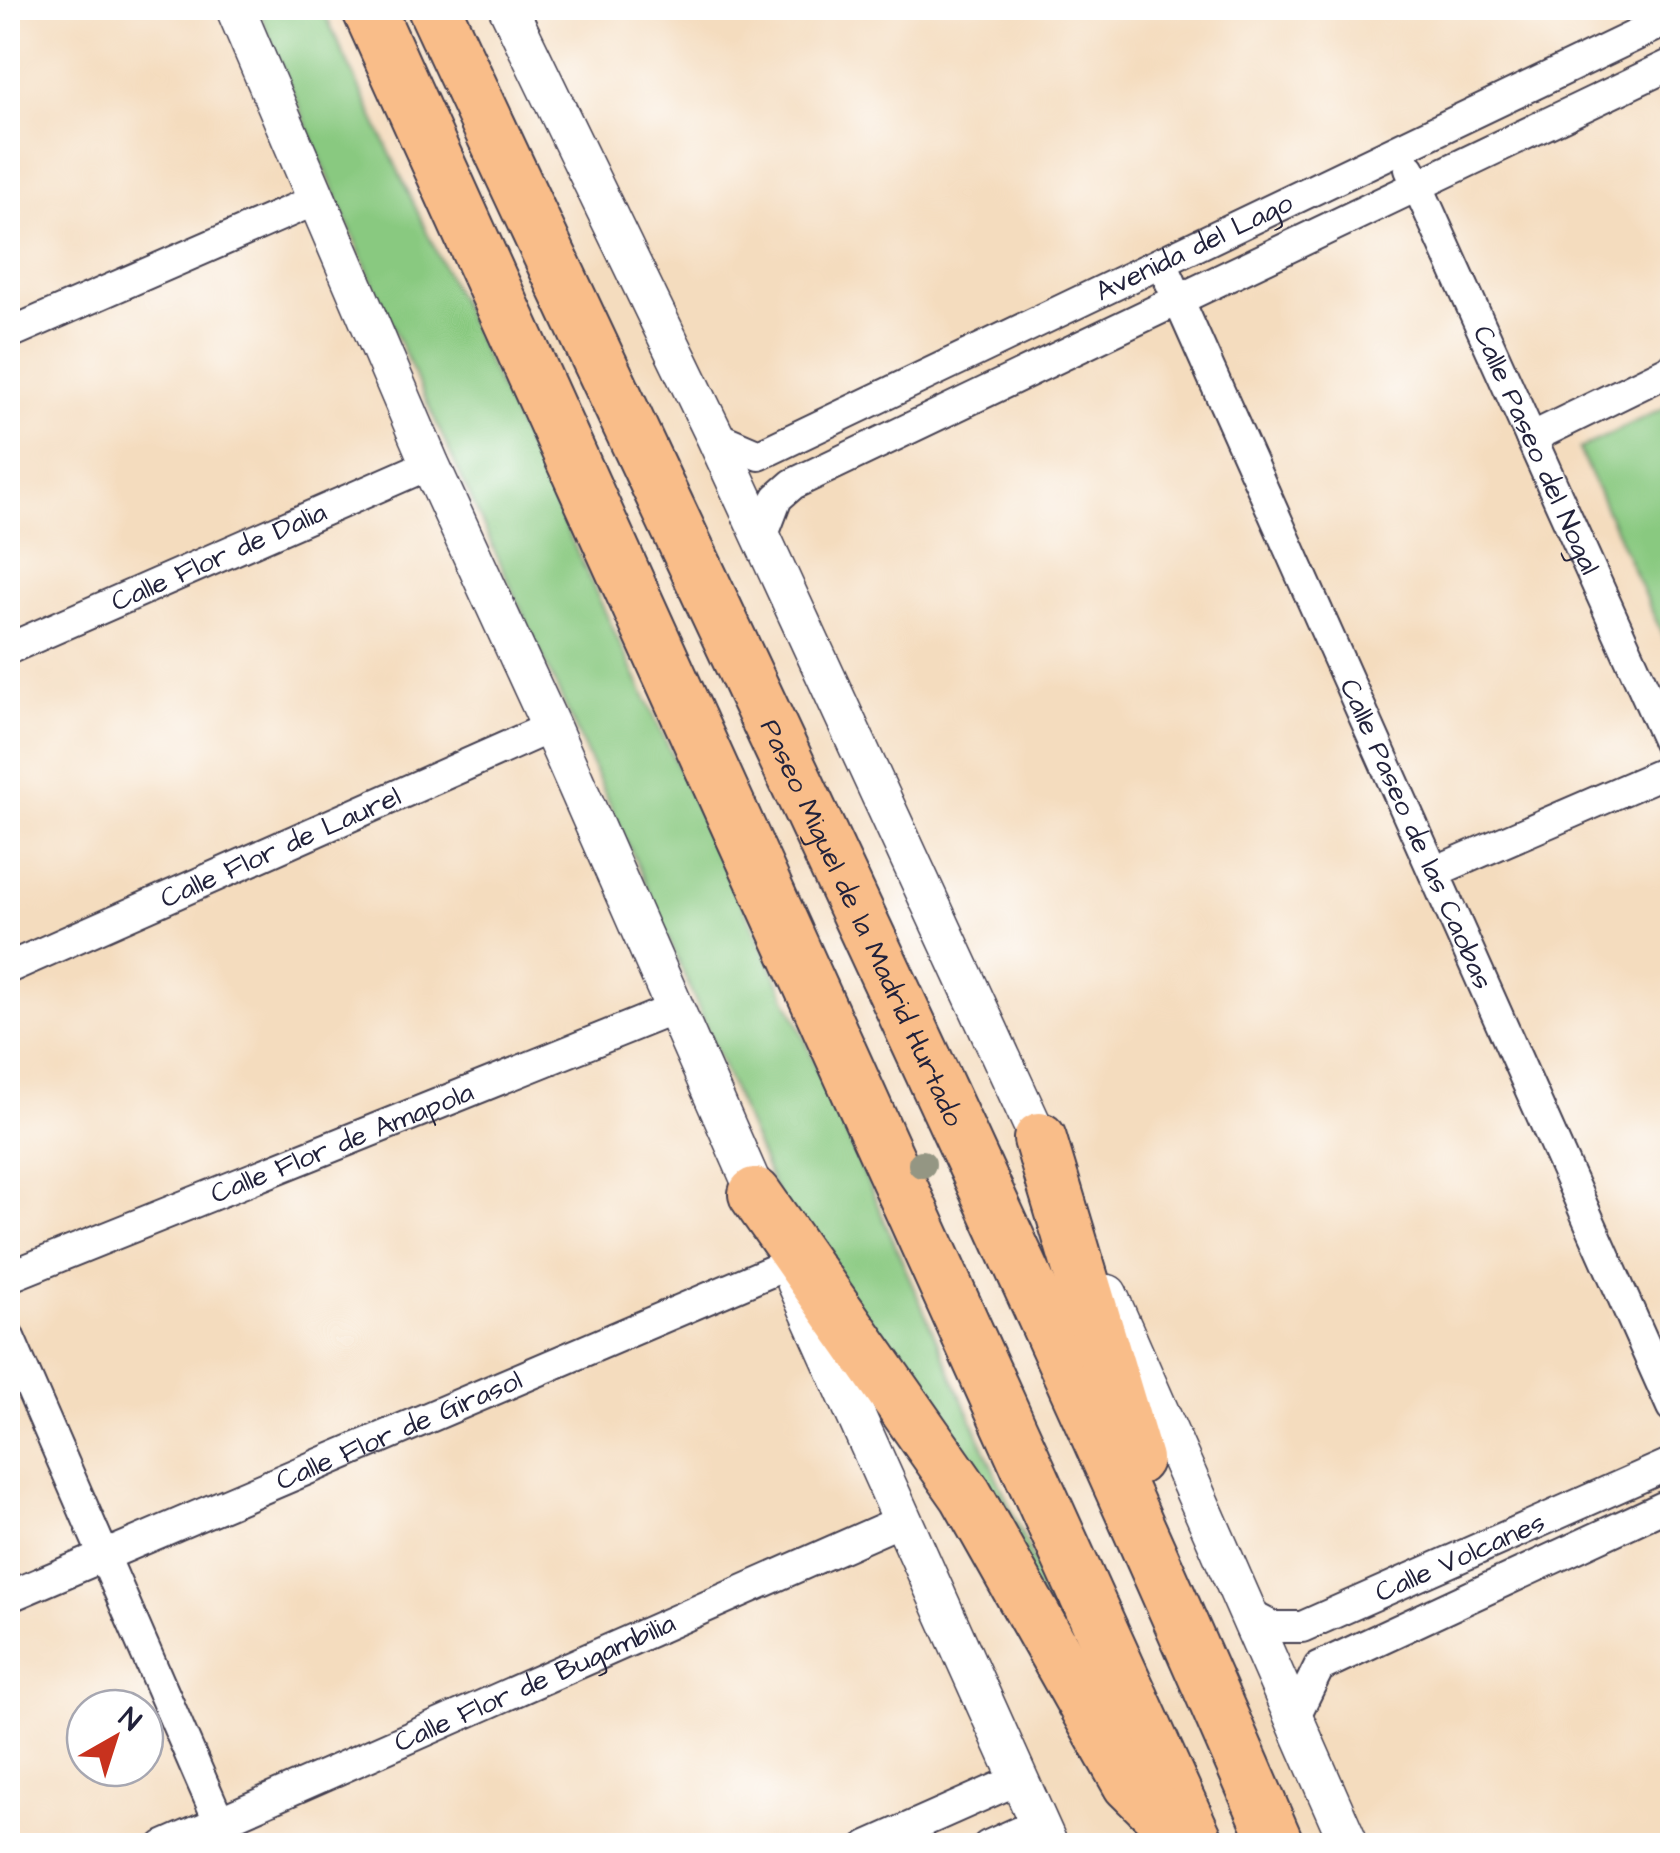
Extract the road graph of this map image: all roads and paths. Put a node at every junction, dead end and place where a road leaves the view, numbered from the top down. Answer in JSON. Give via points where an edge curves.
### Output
{"nodes":[{"id":1,"x":368,"y":8,"type":"edge"},
{"id":2,"x":434,"y":8,"type":"edge"},
{"id":3,"x":508,"y":8,"type":"edge"},
{"id":4,"x":239,"y":13,"type":"edge"},
{"id":5,"x":1672,"y":18,"type":"edge"},
{"id":6,"x":1672,"y":64,"type":"edge"},
{"id":7,"x":1401,"y":148,"type":"junction"},
{"id":8,"x":1418,"y":186,"type":"junction"},
{"id":9,"x":320,"y":198,"type":"junction"},
{"id":10,"x":1162,"y":262,"type":"junction"},
{"id":11,"x":1179,"y":300,"type":"junction"},
{"id":12,"x":1030,"y":326,"type":"junction"},
{"id":13,"x":8,"y":334,"type":"edge"},
{"id":14,"x":1049,"y":362,"type":"junction"},
{"id":15,"x":1672,"y":369,"type":"edge"},
{"id":16,"x":715,"y":436,"type":"junction"},
{"id":17,"x":1531,"y":438,"type":"junction"},
{"id":18,"x":430,"y":464,"type":"junction"},
{"id":19,"x":761,"y":540,"type":"junction"},
{"id":20,"x":8,"y":649,"type":"edge"},
{"id":21,"x":551,"y":727,"type":"junction"},
{"id":22,"x":1672,"y":751,"type":"edge"},
{"id":23,"x":1672,"y":769,"type":"edge"},
{"id":24,"x":1434,"y":872,"type":"junction"},
{"id":25,"x":8,"y":968,"type":"edge"},
{"id":26,"x":674,"y":1009,"type":"junction"},
{"id":27,"x":1040,"y":1139,"type":"junction"},
{"id":28,"x":756,"y":1194,"type":"junction"},
{"id":29,"x":788,"y":1264,"type":"junction"},
{"id":30,"x":8,"y":1277,"type":"edge"},
{"id":31,"x":8,"y":1335,"type":"edge"},
{"id":32,"x":1672,"y":1407,"type":"edge"},
{"id":33,"x":1672,"y":1463,"type":"edge"},
{"id":34,"x":1672,"y":1503,"type":"edge"},
{"id":35,"x":903,"y":1520,"type":"junction"},
{"id":36,"x":1545,"y":1520,"type":"junction"},
{"id":37,"x":104,"y":1556,"type":"junction"},
{"id":38,"x":1560,"y":1556,"type":"junction"},
{"id":39,"x":8,"y":1598,"type":"edge"},
{"id":40,"x":1248,"y":1614,"type":"junction"},
{"id":41,"x":1183,"y":1624,"type":"junction"},
{"id":42,"x":1294,"y":1720,"type":"junction"},
{"id":43,"x":1019,"y":1779,"type":"junction"},
{"id":44,"x":225,"y":1834,"type":"edge"},
{"id":45,"x":1044,"y":1834,"type":"edge"},
{"id":46,"x":164,"y":1846,"type":"edge"},
{"id":47,"x":868,"y":1846,"type":"edge"},
{"id":48,"x":988,"y":1846,"type":"edge"},
{"id":49,"x":1192,"y":1846,"type":"edge"},
{"id":50,"x":1200,"y":1846,"type":"edge"},
{"id":51,"x":1278,"y":1846,"type":"edge"},
{"id":52,"x":1350,"y":1846,"type":"edge"}],
"edges":[{"from":1,"to":50,"type":"highway"},
{"from":2,"to":41,"type":"highway","name":"Paseo Miguel de la Madrid Hurtado"},
{"from":3,"to":16,"type":"street"},
{"from":4,"to":9,"type":"street"},
{"from":5,"to":7,"type":"street","name":"Avenida del Lago"},
{"from":6,"to":8,"type":"street","name":"Avenida del Lago"},
{"from":7,"to":8,"type":"street","name":"Calle Paseo del Nogal"},
{"from":7,"to":10,"type":"street","name":"Avenida del Lago"},
{"from":8,"to":11,"type":"street","name":"Avenida del Lago"},
{"from":8,"to":17,"type":"street","name":"Calle Paseo del Nogal"},
{"from":9,"to":13,"type":"street"},
{"from":9,"to":18,"type":"street"},
{"from":10,"to":11,"type":"street","name":"Calle Paseo de las Caobas"},
{"from":10,"to":12,"type":"street","name":"Avenida del Lago"},
{"from":11,"to":14,"type":"street","name":"Avenida del Lago"},
{"from":11,"to":24,"type":"street","name":"Calle Paseo de las Caobas"},
{"from":12,"to":14,"type":"street"},
{"from":12,"to":16,"type":"street","name":"Avenida del Lago","via":[[759,454]]},
{"from":14,"to":19,"type":"street","name":"Avenida del Lago","via":[[794,484],[777,498]]},
{"from":15,"to":17,"type":"street"},
{"from":16,"to":19,"type":"street"},
{"from":17,"to":22,"type":"street","name":"Calle Paseo del Nogal"},
{"from":18,"to":20,"type":"street","name":"Calle Flor de Dalia"},
{"from":18,"to":21,"type":"street"},
{"from":19,"to":27,"type":"street"},
{"from":21,"to":25,"type":"street","name":"Calle Flor de Laurel"},
{"from":21,"to":26,"type":"street"},
{"from":23,"to":24,"type":"street"},
{"from":24,"to":32,"type":"street","name":"Calle Paseo de las Caobas"},
{"from":26,"to":28,"type":"street"},
{"from":26,"to":30,"type":"street","name":"Calle Flor de Amapola"},
{"from":27,"to":40,"type":"street"},
{"from":27,"to":41,"type":"highway"},
{"from":28,"to":29,"type":"street"},
{"from":28,"to":49,"type":"highway","via":[[966,1495],[1129,1784]]},
{"from":29,"to":35,"type":"street"},
{"from":29,"to":37,"type":"street","name":"Calle Flor de Girasol"},
{"from":31,"to":37,"type":"street"},
{"from":33,"to":36,"type":"street","name":"Calle Volcanes"},
{"from":34,"to":38,"type":"street","name":"Calle Volcanes"},
{"from":35,"to":43,"type":"street"},
{"from":35,"to":44,"type":"street","name":"Calle Flor de Bugambilia"},
{"from":36,"to":38,"type":"street"},
{"from":36,"to":40,"type":"street","name":"Calle Volcanes","via":[[1302,1626],[1273,1626]]},
{"from":37,"to":39,"type":"street","name":"Calle Flor de Girasol"},
{"from":37,"to":44,"type":"street"},
{"from":38,"to":42,"type":"street","name":"Calle Volcanes","via":[[1319,1667]]},
{"from":40,"to":42,"type":"street"},
{"from":41,"to":51,"type":"highway","name":"Paseo Miguel de la Madrid Hurtado"},
{"from":42,"to":52,"type":"street"},
{"from":43,"to":45,"type":"street"},
{"from":43,"to":47,"type":"street"},
{"from":44,"to":46,"type":"street","name":"Calle Flor de Bugambilia"},
{"from":45,"to":48,"type":"street"}]}
